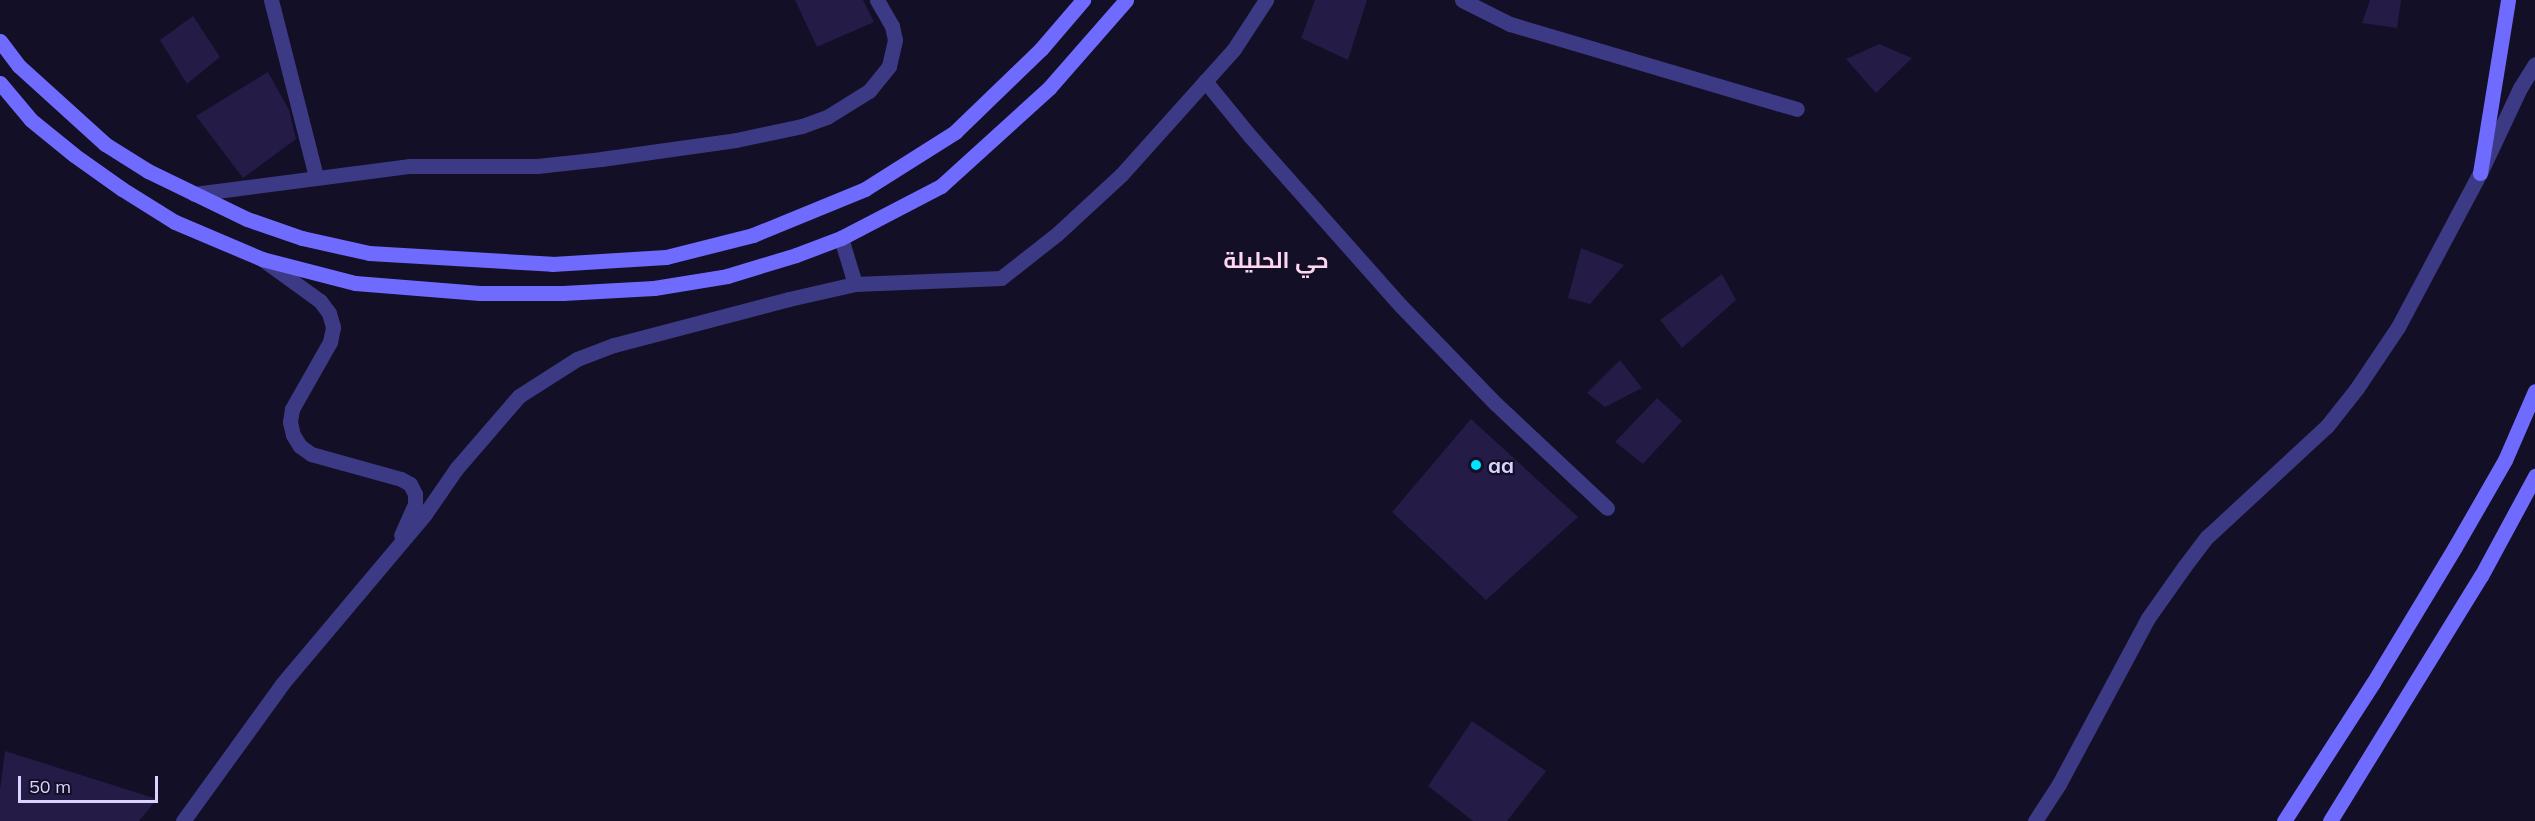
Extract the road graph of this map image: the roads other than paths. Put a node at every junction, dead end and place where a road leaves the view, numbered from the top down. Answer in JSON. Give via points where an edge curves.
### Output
{"nodes":[{"id":1,"x":271,"y":0,"type":"edge"},
{"id":2,"x":877,"y":0,"type":"edge"},
{"id":3,"x":1083,"y":0,"type":"edge"},
{"id":4,"x":1126,"y":0,"type":"edge"},
{"id":5,"x":1266,"y":0,"type":"edge"},
{"id":6,"x":1462,"y":0,"type":"edge"},
{"id":7,"x":2508,"y":0,"type":"edge"},
{"id":8,"x":0,"y":41,"type":"edge"},
{"id":9,"x":2535,"y":64,"type":"edge"},
{"id":10,"x":1205,"y":81,"type":"junction"},
{"id":11,"x":0,"y":83,"type":"edge"},
{"id":12,"x":1797,"y":109,"type":"dead end"},
{"id":13,"x":2480,"y":173,"type":"junction"},
{"id":14,"x":316,"y":177,"type":"junction"},
{"id":15,"x":194,"y":194,"type":"junction"},
{"id":16,"x":841,"y":238,"type":"junction"},
{"id":17,"x":262,"y":260,"type":"junction"},
{"id":18,"x":855,"y":284,"type":"junction"},
{"id":19,"x":2535,"y":391,"type":"edge"},
{"id":20,"x":2535,"y":476,"type":"edge"},
{"id":21,"x":1607,"y":508,"type":"dead end"},
{"id":22,"x":392,"y":555,"type":"junction"},
{"id":23,"x":183,"y":821,"type":"edge"},
{"id":24,"x":2035,"y":821,"type":"edge"},
{"id":25,"x":2284,"y":821,"type":"edge"},
{"id":26,"x":2330,"y":821,"type":"edge"}],
"edges":[{"from":1,"to":14,"type":"street"},
{"from":2,"to":14,"type":"street","via":[[892,26],[895,40],[889,66],[869,91],[827,117],[802,126],[736,140],[537,166],[410,166]]},
{"from":3,"to":15,"type":"main road","via":[[1041,49],[955,132],[866,189],[753,235],[666,257],[552,264],[369,253],[302,238],[247,219]]},
{"from":4,"to":16,"type":"main road","via":[[1049,88],[941,186]]},
{"from":5,"to":10,"type":"street","via":[[1234,49]]},
{"from":6,"to":12,"type":"street","via":[[1510,24]]},
{"from":7,"to":13,"type":"main road"},
{"from":8,"to":15,"type":"main road","via":[[19,66],[105,144]]},
{"from":9,"to":13,"type":"street","via":[[2514,98]]},
{"from":10,"to":18,"type":"street","via":[[1121,175],[1006,274],[993,280]]},
{"from":10,"to":21,"type":"street","via":[[1401,306],[1496,404]]},
{"from":11,"to":17,"type":"main road","via":[[31,120],[122,189],[174,222]]},
{"from":13,"to":24,"type":"street","via":[[2398,327],[2357,388],[2326,426],[2207,537],[2148,618]]},
{"from":14,"to":15,"type":"street"},
{"from":16,"to":17,"type":"main road","via":[[727,276],[654,288],[563,293],[480,293],[355,283]]},
{"from":16,"to":18,"type":"street"},
{"from":17,"to":22,"type":"street","via":[[320,301],[333,327],[330,342],[292,409],[292,435],[311,454],[401,479],[410,484],[415,494],[415,504]]},
{"from":18,"to":22,"type":"street","via":[[614,345],[545,377],[519,396],[456,469]]},
{"from":19,"to":25,"type":"main road","via":[[2505,460],[2455,547]]},
{"from":20,"to":26,"type":"main road","via":[[2481,576]]},
{"from":22,"to":23,"type":"street","via":[[282,684]]}]}
